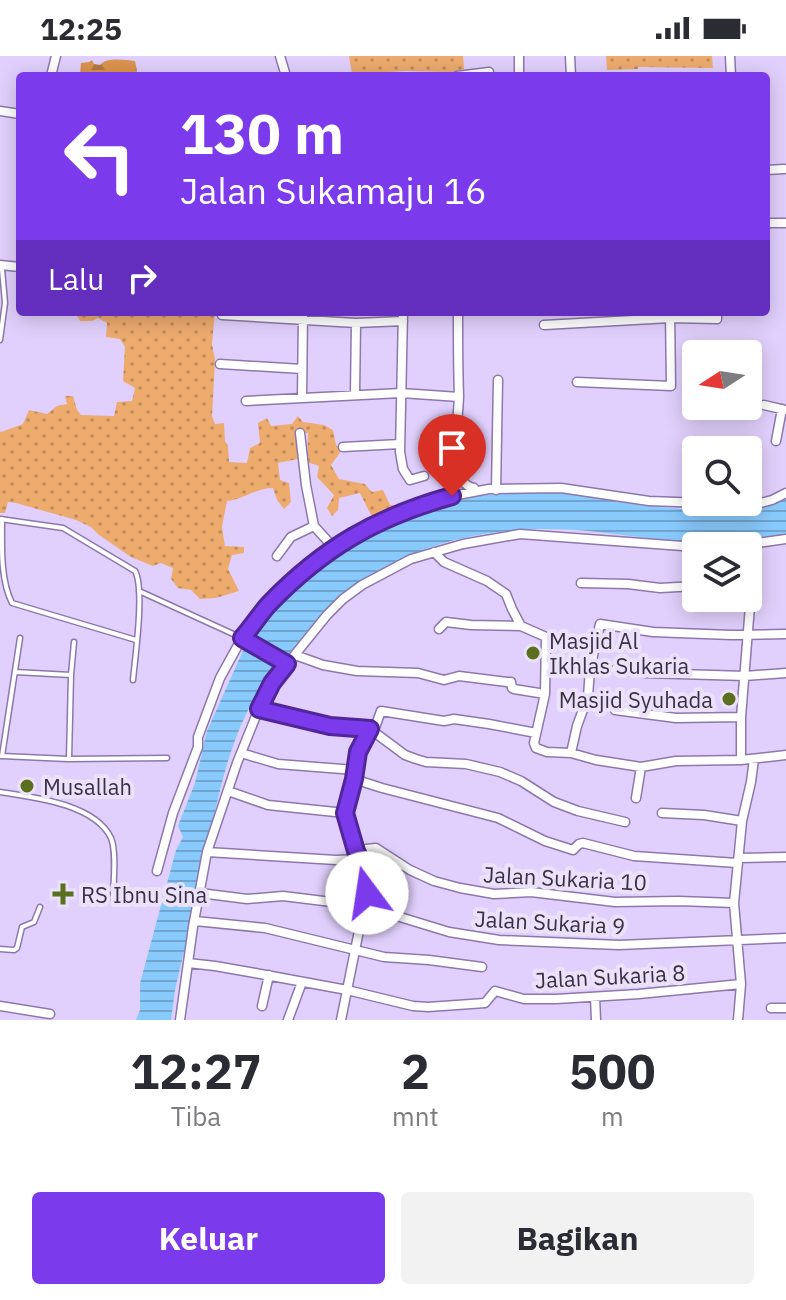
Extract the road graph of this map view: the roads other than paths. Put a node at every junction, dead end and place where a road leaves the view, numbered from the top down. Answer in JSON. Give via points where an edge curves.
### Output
{"nodes":[{"id":1,"x":784,"y":169,"type":"dead end"},
{"id":2,"x":770,"y":170,"type":"edge"},
{"id":3,"x":0,"y":267,"type":"edge"},
{"id":4,"x":303,"y":316,"type":"edge"},
{"id":5,"x":458,"y":316,"type":"edge"},
{"id":6,"x":593,"y":316,"type":"edge"},
{"id":7,"x":659,"y":316,"type":"edge"},
{"id":8,"x":670,"y":316,"type":"edge"},
{"id":9,"x":403,"y":317,"type":"edge"},
{"id":10,"x":593,"y":322,"type":"junction"},
{"id":11,"x":356,"y":323,"type":"junction"},
{"id":12,"x":544,"y":325,"type":"dead end"},
{"id":13,"x":0,"y":340,"type":"edge"},
{"id":14,"x":220,"y":364,"type":"dead end"},
{"id":15,"x":302,"y":369,"type":"junction"},
{"id":16,"x":498,"y":380,"type":"dead end"},
{"id":17,"x":577,"y":382,"type":"dead end"},
{"id":18,"x":401,"y":393,"type":"junction"},
{"id":19,"x":355,"y":394,"type":"junction"},
{"id":20,"x":459,"y":397,"type":"junction"},
{"id":21,"x":302,"y":398,"type":"junction"},
{"id":22,"x":246,"y":401,"type":"dead end"},
{"id":23,"x":764,"y":405,"type":"dead end"},
{"id":24,"x":784,"y":409,"type":"edge"},
{"id":25,"x":300,"y":433,"type":"dead end"},
{"id":26,"x":776,"y":441,"type":"dead end"},
{"id":27,"x":400,"y":444,"type":"junction"},
{"id":28,"x":349,"y":459,"type":"dead end"},
{"id":29,"x":424,"y":476,"type":"dead end"},
{"id":30,"x":491,"y":489,"type":"junction"},
{"id":31,"x":786,"y":493,"type":"edge"},
{"id":32,"x":1,"y":519,"type":"edge"},
{"id":33,"x":314,"y":526,"type":"junction"},
{"id":34,"x":786,"y":539,"type":"edge"},
{"id":35,"x":762,"y":543,"type":"edge"},
{"id":36,"x":682,"y":546,"type":"edge"},
{"id":37,"x":334,"y":548,"type":"junction"},
{"id":38,"x":434,"y":552,"type":"junction"},
{"id":39,"x":277,"y":556,"type":"dead end"},
{"id":40,"x":581,"y":583,"type":"dead end"},
{"id":41,"x":682,"y":587,"type":"edge"},
{"id":42,"x":139,"y":591,"type":"junction"},
{"id":43,"x":750,"y":612,"type":"edge"},
{"id":44,"x":521,"y":626,"type":"junction"},
{"id":45,"x":439,"y":629,"type":"dead end"},
{"id":46,"x":748,"y":634,"type":"junction"},
{"id":47,"x":786,"y":634,"type":"edge"},
{"id":48,"x":20,"y":638,"type":"dead end"},
{"id":49,"x":243,"y":638,"type":"junction"},
{"id":50,"x":136,"y":640,"type":"junction"},
{"id":51,"x":74,"y":642,"type":"dead end"},
{"id":52,"x":295,"y":655,"type":"junction"},
{"id":53,"x":286,"y":663,"type":"junction"},
{"id":54,"x":616,"y":669,"type":"dead end"},
{"id":55,"x":15,"y":672,"type":"junction"},
{"id":56,"x":786,"y":673,"type":"edge"},
{"id":57,"x":71,"y":675,"type":"junction"},
{"id":58,"x":745,"y":676,"type":"junction"},
{"id":59,"x":133,"y":680,"type":"dead end"},
{"id":60,"x":545,"y":694,"type":"junction"},
{"id":61,"x":259,"y":709,"type":"junction"},
{"id":62,"x":615,"y":710,"type":"dead end"},
{"id":63,"x":741,"y":717,"type":"junction"},
{"id":64,"x":372,"y":731,"type":"junction"},
{"id":65,"x":536,"y":733,"type":"junction"},
{"id":66,"x":241,"y":753,"type":"junction"},
{"id":67,"x":571,"y":753,"type":"junction"},
{"id":68,"x":786,"y":755,"type":"edge"},
{"id":69,"x":1,"y":756,"type":"edge"},
{"id":70,"x":167,"y":758,"type":"dead end"},
{"id":71,"x":69,"y":759,"type":"junction"},
{"id":72,"x":754,"y":759,"type":"junction"},
{"id":73,"x":741,"y":760,"type":"junction"},
{"id":74,"x":641,"y":767,"type":"junction"},
{"id":75,"x":354,"y":774,"type":"junction"},
{"id":76,"x":228,"y":791,"type":"junction"},
{"id":77,"x":0,"y":792,"type":"edge"},
{"id":78,"x":636,"y":798,"type":"dead end"},
{"id":79,"x":345,"y":813,"type":"junction"},
{"id":80,"x":662,"y":813,"type":"dead end"},
{"id":81,"x":742,"y":821,"type":"junction"},
{"id":82,"x":625,"y":822,"type":"dead end"},
{"id":83,"x":207,"y":852,"type":"junction"},
{"id":84,"x":358,"y":856,"type":"junction"},
{"id":85,"x":786,"y":857,"type":"edge"},
{"id":86,"x":738,"y":860,"type":"junction"},
{"id":87,"x":157,"y":871,"type":"dead end"},
{"id":88,"x":200,"y":893,"type":"junction"},
{"id":89,"x":113,"y":900,"type":"dead end"},
{"id":90,"x":734,"y":903,"type":"junction"},
{"id":91,"x":364,"y":906,"type":"junction"},
{"id":92,"x":40,"y":907,"type":"dead end"},
{"id":93,"x":195,"y":921,"type":"junction"},
{"id":94,"x":786,"y":938,"type":"edge"},
{"id":95,"x":737,"y":941,"type":"junction"},
{"id":96,"x":0,"y":949,"type":"edge"},
{"id":97,"x":355,"y":950,"type":"junction"},
{"id":98,"x":188,"y":963,"type":"junction"},
{"id":99,"x":482,"y":967,"type":"dead end"},
{"id":100,"x":269,"y":975,"type":"junction"},
{"id":101,"x":302,"y":982,"type":"junction"},
{"id":102,"x":741,"y":984,"type":"junction"},
{"id":103,"x":347,"y":990,"type":"junction"},
{"id":104,"x":595,"y":997,"type":"junction"},
{"id":105,"x":0,"y":1006,"type":"edge"},
{"id":106,"x":262,"y":1006,"type":"dead end"},
{"id":107,"x":771,"y":1008,"type":"dead end"},
{"id":108,"x":786,"y":1008,"type":"edge"},
{"id":109,"x":50,"y":1014,"type":"dead end"},
{"id":110,"x":180,"y":1020,"type":"edge"},
{"id":111,"x":288,"y":1020,"type":"edge"},
{"id":112,"x":341,"y":1020,"type":"edge"},
{"id":113,"x":596,"y":1020,"type":"edge"},
{"id":114,"x":738,"y":1020,"type":"edge"}],
"edges":[{"from":1,"to":2,"type":"street"},
{"from":3,"to":13,"type":"lane","via":[[5,303]]},
{"from":4,"to":11,"type":"street"},
{"from":4,"to":15,"type":"street"},
{"from":5,"to":20,"type":"street"},
{"from":6,"to":10,"type":"street"},
{"from":7,"to":10,"type":"street"},
{"from":8,"to":17,"type":"street","via":[[671,386]]},
{"from":9,"to":11,"type":"street"},
{"from":9,"to":18,"type":"street"},
{"from":10,"to":12,"type":"street"},
{"from":11,"to":19,"type":"street"},
{"from":14,"to":15,"type":"street"},
{"from":15,"to":21,"type":"street"},
{"from":16,"to":30,"type":"street"},
{"from":18,"to":19,"type":"street"},
{"from":18,"to":20,"type":"street"},
{"from":18,"to":27,"type":"street"},
{"from":19,"to":21,"type":"street"},
{"from":20,"to":30,"type":"street","via":[[459,467],[466,486]]},
{"from":21,"to":22,"type":"street"},
{"from":23,"to":24,"type":"street"},
{"from":24,"to":26,"type":"street"},
{"from":25,"to":33,"type":"street"},
{"from":27,"to":28,"type":"street","via":[[346,447]]},
{"from":27,"to":29,"type":"street","via":[[407,476]]},
{"from":30,"to":31,"type":"street","via":[[561,488],[649,501],[731,504],[761,503]]},
{"from":30,"to":37,"type":"street","via":[[417,507]]},
{"from":32,"to":42,"type":"lane","via":[[71,531],[135,571]]},
{"from":32,"to":50,"type":"lane","via":[[12,603]]},
{"from":33,"to":37,"type":"street"},
{"from":33,"to":39,"type":"street","via":[[291,537]]},
{"from":34,"to":35,"type":"street"},
{"from":36,"to":38,"type":"street","via":[[520,534]]},
{"from":37,"to":49,"type":"street","via":[[270,604]]},
{"from":38,"to":44,"type":"street","via":[[506,594]]},
{"from":38,"to":52,"type":"street","via":[[362,585],[327,615]]},
{"from":40,"to":41,"type":"street"},
{"from":42,"to":49,"type":"lane"},
{"from":42,"to":50,"type":"lane"},
{"from":43,"to":46,"type":"street"},
{"from":44,"to":45,"type":"street","via":[[446,622]]},
{"from":44,"to":60,"type":"street","via":[[546,637]]},
{"from":46,"to":47,"type":"street"},
{"from":46,"to":58,"type":"street"},
{"from":46,"to":67,"type":"street","via":[[653,632],[600,624],[588,696]]},
{"from":48,"to":55,"type":"lane"},
{"from":49,"to":53,"type":"street"},
{"from":49,"to":87,"type":"street","via":[[198,737]]},
{"from":50,"to":59,"type":"lane"},
{"from":51,"to":57,"type":"lane"},
{"from":52,"to":53,"type":"street"},
{"from":52,"to":60,"type":"street","via":[[357,671],[511,682],[514,689]]},
{"from":53,"to":61,"type":"street"},
{"from":54,"to":58,"type":"street"},
{"from":55,"to":57,"type":"lane"},
{"from":55,"to":69,"type":"lane"},
{"from":56,"to":58,"type":"street"},
{"from":57,"to":71,"type":"lane"},
{"from":58,"to":63,"type":"street"},
{"from":60,"to":65,"type":"street"},
{"from":61,"to":64,"type":"street"},
{"from":61,"to":66,"type":"street"},
{"from":62,"to":63,"type":"street","via":[[676,718]]},
{"from":63,"to":73,"type":"street"},
{"from":64,"to":65,"type":"street","via":[[381,711]]},
{"from":64,"to":75,"type":"street","via":[[360,745]]},
{"from":64,"to":82,"type":"street","via":[[416,759],[500,772],[578,811]]},
{"from":65,"to":67,"type":"street","via":[[536,748]]},
{"from":66,"to":75,"type":"street","via":[[278,764]]},
{"from":66,"to":76,"type":"street"},
{"from":67,"to":74,"type":"street"},
{"from":68,"to":72,"type":"street"},
{"from":69,"to":71,"type":"lane"},
{"from":70,"to":71,"type":"lane"},
{"from":72,"to":73,"type":"street"},
{"from":72,"to":81,"type":"street"},
{"from":73,"to":74,"type":"street"},
{"from":74,"to":78,"type":"street"},
{"from":75,"to":79,"type":"street"},
{"from":75,"to":86,"type":"street","via":[[382,788],[498,818],[573,850],[583,843],[634,856]]},
{"from":76,"to":79,"type":"street","via":[[268,805]]},
{"from":76,"to":83,"type":"street"},
{"from":77,"to":89,"type":"lane","via":[[70,807],[98,822],[112,843]]},
{"from":79,"to":84,"type":"street"},
{"from":80,"to":81,"type":"street"},
{"from":81,"to":86,"type":"street"},
{"from":83,"to":84,"type":"street","name":"Jalan Sukaria 10","via":[[336,860]]},
{"from":83,"to":88,"type":"street"},
{"from":84,"to":90,"type":"street","name":"Jalan Sukaria 10","via":[[376,848],[434,881],[494,894]]},
{"from":84,"to":91,"type":"street","via":[[367,879]]},
{"from":85,"to":86,"type":"street"},
{"from":86,"to":90,"type":"street"},
{"from":88,"to":91,"type":"street","name":"Jalan Sukaria 9"},
{"from":88,"to":93,"type":"street"},
{"from":90,"to":95,"type":"street"},
{"from":91,"to":95,"type":"street","name":"Jalan Sukaria 9","via":[[449,932],[499,940],[592,945]]},
{"from":91,"to":97,"type":"street"},
{"from":92,"to":96,"type":"lane","via":[[34,922],[22,927],[17,948]]},
{"from":93,"to":97,"type":"street","via":[[265,928]]},
{"from":93,"to":98,"type":"street"},
{"from":94,"to":95,"type":"street","name":"Jalan Sukaria 9"},
{"from":95,"to":102,"type":"street"},
{"from":97,"to":99,"type":"street"},
{"from":97,"to":103,"type":"street"},
{"from":98,"to":100,"type":"street"},
{"from":98,"to":110,"type":"street"},
{"from":100,"to":101,"type":"street"},
{"from":100,"to":106,"type":"street"},
{"from":101,"to":103,"type":"street"},
{"from":101,"to":111,"type":"street"},
{"from":102,"to":104,"type":"street","name":"Jalan Sukaria 8"},
{"from":102,"to":114,"type":"street"},
{"from":103,"to":104,"type":"street","name":"Jalan Sukaria 8","via":[[428,1007],[485,1003],[495,991],[524,999]]},
{"from":103,"to":112,"type":"street"},
{"from":104,"to":113,"type":"street"},
{"from":105,"to":109,"type":"street"},
{"from":107,"to":108,"type":"street"}]}
